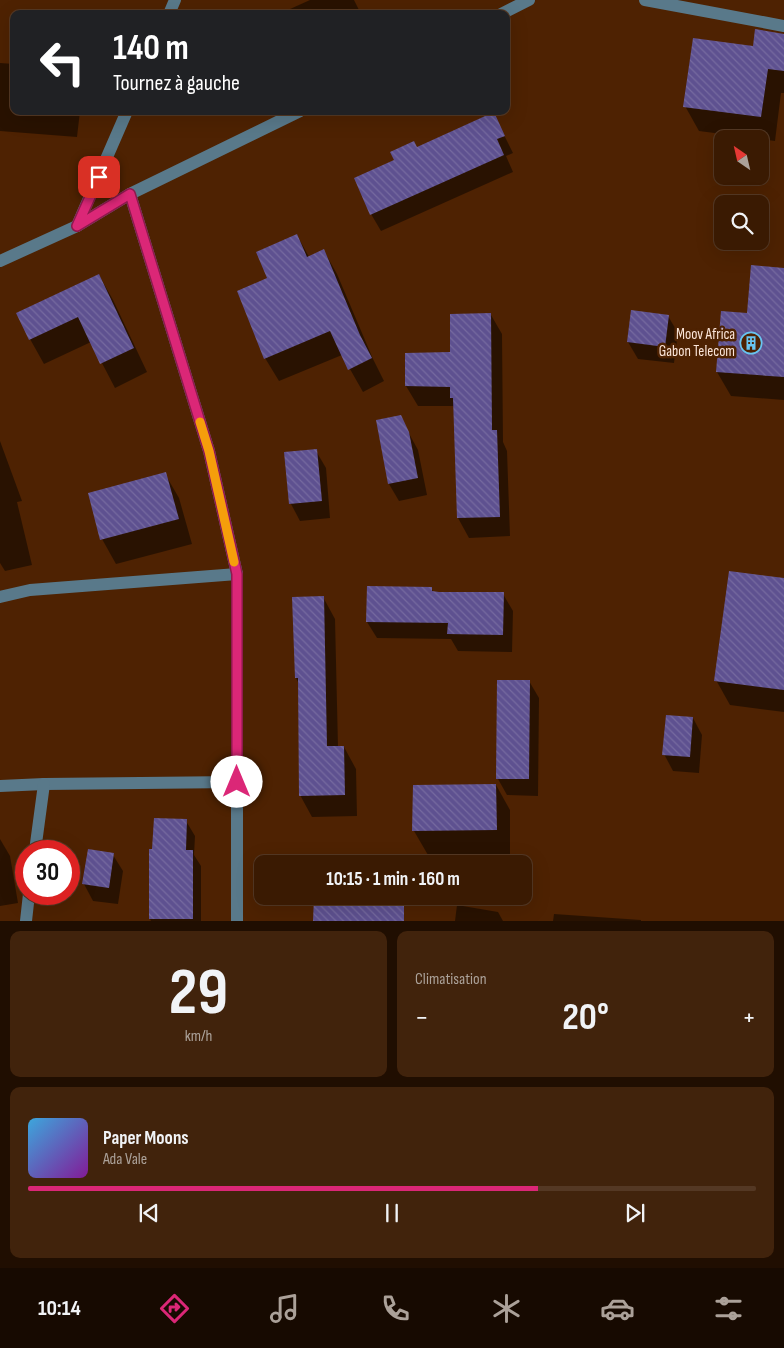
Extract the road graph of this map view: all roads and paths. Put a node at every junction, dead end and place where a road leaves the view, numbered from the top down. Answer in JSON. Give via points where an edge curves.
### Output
{"nodes":[{"id":1,"x":529,"y":0,"type":"edge"},
{"id":2,"x":645,"y":0,"type":"edge"},
{"id":3,"x":509,"y":10,"type":"edge"},
{"id":4,"x":784,"y":26,"type":"edge"},
{"id":5,"x":125,"y":115,"type":"edge"},
{"id":6,"x":292,"y":115,"type":"edge"},
{"id":7,"x":130,"y":194,"type":"junction"},
{"id":8,"x":77,"y":226,"type":"junction"},
{"id":9,"x":0,"y":261,"type":"edge"},
{"id":10,"x":237,"y":574,"type":"junction"},
{"id":11,"x":0,"y":597,"type":"edge"},
{"id":12,"x":237,"y":782,"type":"junction"},
{"id":13,"x":44,"y":784,"type":"junction"},
{"id":14,"x":0,"y":786,"type":"edge"},
{"id":15,"x":36,"y":840,"type":"edge"},
{"id":16,"x":28,"y":905,"type":"edge"},
{"id":17,"x":26,"y":920,"type":"edge"},
{"id":18,"x":237,"y":920,"type":"edge"}],
"edges":[{"from":1,"to":3,"type":"street"},
{"from":2,"to":4,"type":"street"},
{"from":5,"to":8,"type":"street"},
{"from":6,"to":7,"type":"street"},
{"from":7,"to":8,"type":"street"},
{"from":7,"to":10,"type":"street","via":[[209,451]]},
{"from":8,"to":9,"type":"street"},
{"from":10,"to":11,"type":"street","via":[[30,590]]},
{"from":10,"to":12,"type":"street"},
{"from":12,"to":13,"type":"street"},
{"from":12,"to":18,"type":"street"},
{"from":13,"to":14,"type":"street"},
{"from":13,"to":15,"type":"street"},
{"from":16,"to":17,"type":"street"}]}
